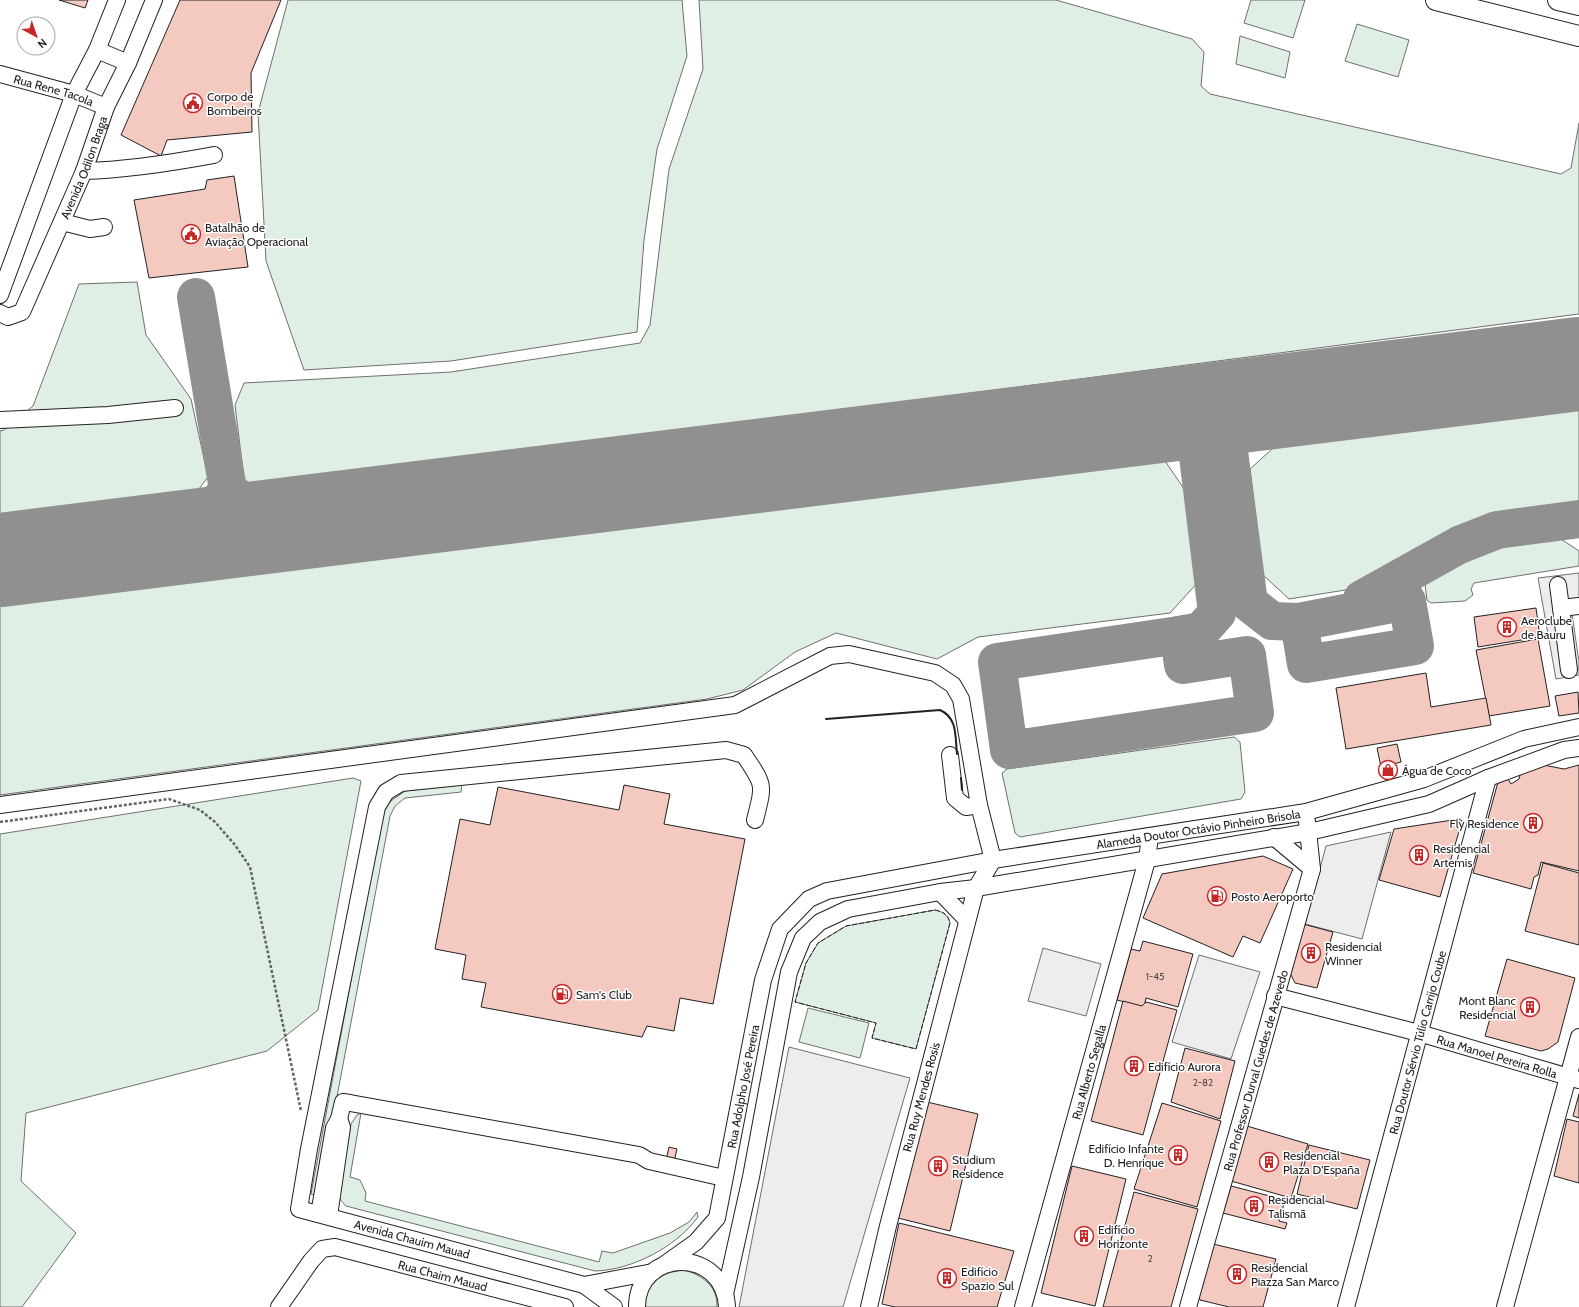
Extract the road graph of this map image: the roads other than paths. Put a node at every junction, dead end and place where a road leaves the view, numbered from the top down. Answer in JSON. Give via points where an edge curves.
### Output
{"nodes":[{"id":1,"x":117,"y":0,"type":"edge"},
{"id":2,"x":154,"y":0,"type":"edge"},
{"id":3,"x":1436,"y":0,"type":"edge"},
{"id":4,"x":1558,"y":0,"type":"edge"},
{"id":5,"x":1579,"y":6,"type":"edge"},
{"id":6,"x":1579,"y":36,"type":"edge"},
{"id":7,"x":96,"y":50,"type":"junction"},
{"id":8,"x":128,"y":63,"type":"junction"},
{"id":9,"x":0,"y":74,"type":"edge"},
{"id":10,"x":74,"y":94,"type":"junction"},
{"id":11,"x":106,"y":107,"type":"junction"},
{"id":12,"x":214,"y":155,"type":"dead end"},
{"id":13,"x":84,"y":171,"type":"junction"},
{"id":14,"x":62,"y":222,"type":"junction"},
{"id":15,"x":104,"y":227,"type":"dead end"},
{"id":16,"x":0,"y":295,"type":"edge"},
{"id":17,"x":0,"y":313,"type":"edge"},
{"id":18,"x":175,"y":408,"type":"dead end"},
{"id":19,"x":0,"y":420,"type":"edge"},
{"id":20,"x":1558,"y":585,"type":"dead end"},
{"id":21,"x":1579,"y":606,"type":"edge"},
{"id":22,"x":1561,"y":608,"type":"junction"},
{"id":23,"x":1569,"y":670,"type":"dead end"},
{"id":24,"x":1579,"y":727,"type":"edge"},
{"id":25,"x":1579,"y":748,"type":"edge"},
{"id":26,"x":950,"y":755,"type":"dead end"},
{"id":27,"x":1488,"y":778,"type":"junction"},
{"id":28,"x":1424,"y":779,"type":"junction"},
{"id":29,"x":1429,"y":804,"type":"junction"},
{"id":30,"x":0,"y":805,"type":"edge"},
{"id":31,"x":979,"y":805,"type":"junction"},
{"id":32,"x":1306,"y":812,"type":"junction"},
{"id":33,"x":755,"y":820,"type":"dead end"},
{"id":34,"x":1309,"y":832,"type":"junction"},
{"id":35,"x":1150,"y":836,"type":"junction"},
{"id":36,"x":1274,"y":837,"type":"junction"},
{"id":37,"x":993,"y":860,"type":"junction"},
{"id":38,"x":1147,"y":860,"type":"junction"},
{"id":39,"x":1312,"y":869,"type":"junction"},
{"id":40,"x":976,"y":888,"type":"junction"},
{"id":41,"x":940,"y":892,"type":"junction"},
{"id":42,"x":809,"y":899,"type":"joint"},
{"id":43,"x":967,"y":920,"type":"junction"},
{"id":44,"x":820,"y":922,"type":"joint"},
{"id":45,"x":1275,"y":996,"type":"junction"},
{"id":46,"x":1418,"y":1033,"type":"junction"},
{"id":47,"x":1579,"y":1038,"type":"edge"},
{"id":48,"x":1574,"y":1078,"type":"edge"},
{"id":49,"x":724,"y":1174,"type":"junction"},
{"id":50,"x":751,"y":1177,"type":"junction"},
{"id":51,"x":324,"y":1215,"type":"junction"},
{"id":52,"x":659,"y":1268,"type":"junction"},
{"id":53,"x":584,"y":1285,"type":"junction"},
{"id":54,"x":726,"y":1300,"type":"edge"},
{"id":55,"x":537,"y":1304,"type":"edge"},
{"id":56,"x":279,"y":1307,"type":"edge"},
{"id":57,"x":565,"y":1307,"type":"edge"},
{"id":58,"x":614,"y":1307,"type":"edge"},
{"id":59,"x":637,"y":1307,"type":"edge"},
{"id":60,"x":869,"y":1307,"type":"edge"},
{"id":61,"x":1023,"y":1307,"type":"edge"},
{"id":62,"x":1188,"y":1307,"type":"edge"},
{"id":63,"x":1346,"y":1307,"type":"edge"},
{"id":64,"x":1505,"y":1307,"type":"edge"}],
"edges":[{"from":1,"to":7,"type":"street"},
{"from":2,"to":8,"type":"street","name":"Avenida Odilon Braga"},
{"from":3,"to":6,"type":"main road"},
{"from":4,"to":5,"type":"main road"},
{"from":7,"to":8,"type":"street"},
{"from":7,"to":10,"type":"street"},
{"from":8,"to":11,"type":"street","name":"Avenida Odilon Braga"},
{"from":9,"to":10,"type":"street","name":"Rua Rene Tacola"},
{"from":10,"to":11,"type":"street","name":"Rua Rene Tacola"},
{"from":10,"to":16,"type":"street"},
{"from":11,"to":13,"type":"street","name":"Avenida Odilon Braga"},
{"from":12,"to":13,"type":"street","via":[[162,165]]},
{"from":13,"to":14,"type":"street","name":"Avenida Odilon Braga"},
{"from":14,"to":15,"type":"street","via":[[90,229]]},
{"from":14,"to":17,"type":"street","name":"Avenida Odilon Braga","via":[[22,312],[8,317]]},
{"from":18,"to":19,"type":"street","via":[[108,415]]},
{"from":20,"to":22,"type":"street"},
{"from":21,"to":22,"type":"street"},
{"from":22,"to":23,"type":"street"},
{"from":24,"to":28,"type":"street","name":"Alameda Doutor Octávio Pinheiro Brisola","via":[[1524,739]]},
{"from":25,"to":27,"type":"street","name":"Alameda Doutor Octávio Pinheiro Brisola","via":[[1564,750]]},
{"from":26,"to":31,"type":"street","via":[[955,798],[966,807]]},
{"from":27,"to":29,"type":"street","name":"Alameda Doutor Octávio Pinheiro Brisola"},
{"from":27,"to":46,"type":"street","name":"Rua Doutor Sérvio Túlio Carrijo Coube"},
{"from":28,"to":29,"type":"street","via":[[1424,793]]},
{"from":28,"to":32,"type":"street","name":"Alameda Doutor Octávio Pinheiro Brisola"},
{"from":29,"to":34,"type":"street","name":"Alameda Doutor Octávio Pinheiro Brisola"},
{"from":30,"to":31,"type":"street","via":[[735,705],[830,656],[849,654],[935,673],[953,685],[961,699]]},
{"from":31,"to":37,"type":"street"},
{"from":32,"to":34,"type":"street","name":"Rua Professor Durval Guedes de Azevedo"},
{"from":32,"to":35,"type":"street","name":"Alameda Doutor Octávio Pinheiro Brisola"},
{"from":33,"to":51,"type":"street","name":"Avenida Chauim Mauad","via":[[763,791],[760,778],[744,755],[726,750],[401,783],[386,792],[378,807],[299,1209]]},
{"from":34,"to":36,"type":"street","name":"Alameda Doutor Octávio Pinheiro Brisola"},
{"from":34,"to":39,"type":"street","name":"Rua Professor Durval Guedes de Azevedo"},
{"from":35,"to":37,"type":"street","name":"Alameda Doutor Octávio Pinheiro Brisola"},
{"from":35,"to":38,"type":"street","name":"Rua Alberto Segalla"},
{"from":36,"to":38,"type":"street","name":"Alameda Doutor Octávio Pinheiro Brisola"},
{"from":36,"to":39,"type":"street"},
{"from":37,"to":40,"type":"street","name":"Rua Ruy Mendes Rosis"},
{"from":37,"to":42,"type":"street","name":"Alameda Doutor Octávio Pinheiro Brisola","via":[[827,891]]},
{"from":38,"to":40,"type":"street","name":"Alameda Doutor Octávio Pinheiro Brisola"},
{"from":38,"to":61,"type":"street","name":"Rua Alberto Segalla"},
{"from":39,"to":45,"type":"street","name":"Rua Professor Durval Guedes de Azevedo"},
{"from":40,"to":41,"type":"street","name":"Alameda Doutor Octávio Pinheiro Brisola"},
{"from":40,"to":43,"type":"street","name":"Rua Ruy Mendes Rosis"},
{"from":41,"to":43,"type":"street"},
{"from":41,"to":44,"type":"street","name":"Alameda Doutor Octávio Pinheiro Brisola","via":[[848,910]]},
{"from":42,"to":49,"type":"street","name":"Rua Adolpho José Pereira","via":[[780,929],[763,980]]},
{"from":43,"to":60,"type":"street","name":"Rua Ruy Mendes Rosis"},
{"from":44,"to":50,"type":"street","name":"Rua Adolpho José Pereira","via":[[803,938],[789,972]]},
{"from":45,"to":46,"type":"street","name":"Rua Manoel Pereira Rolla"},
{"from":45,"to":62,"type":"street","name":"Rua Professor Durval Guedes de Azevedo"},
{"from":46,"to":48,"type":"street","name":"Rua Manoel Pereira Rolla"},
{"from":46,"to":63,"type":"street","name":"Rua Doutor Sérvio Túlio Carrijo Coube"},
{"from":47,"to":48,"type":"street"},
{"from":48,"to":64,"type":"street"},
{"from":49,"to":50,"type":"street"},
{"from":49,"to":51,"type":"street","via":[[651,1152],[639,1154],[343,1102],[339,1118],[342,1127]]},
{"from":49,"to":52,"type":"street","name":"Rua Adolpho José Pereira","via":[[717,1218],[696,1242]]},
{"from":50,"to":54,"type":"street","name":"Rua Adolpho José Pereira"},
{"from":51,"to":53,"type":"street","name":"Avenida Chauim Mauad"},
{"from":52,"to":53,"type":"street","name":"Avenida Chauim Mauad"},
{"from":52,"to":54,"type":"street","name":"Avenida Chauim Mauad","via":[[680,1261],[694,1263],[708,1270],[719,1280]]},
{"from":52,"to":59,"type":"street","via":[[642,1284]]},
{"from":53,"to":58,"type":"street","name":"Avenida Chauim Mauad"},
{"from":55,"to":56,"type":"street","name":"Rua Chaim Mauad","via":[[335,1247],[322,1249]]},
{"from":55,"to":57,"type":"street","name":"Rua Chaim Mauad"}]}
